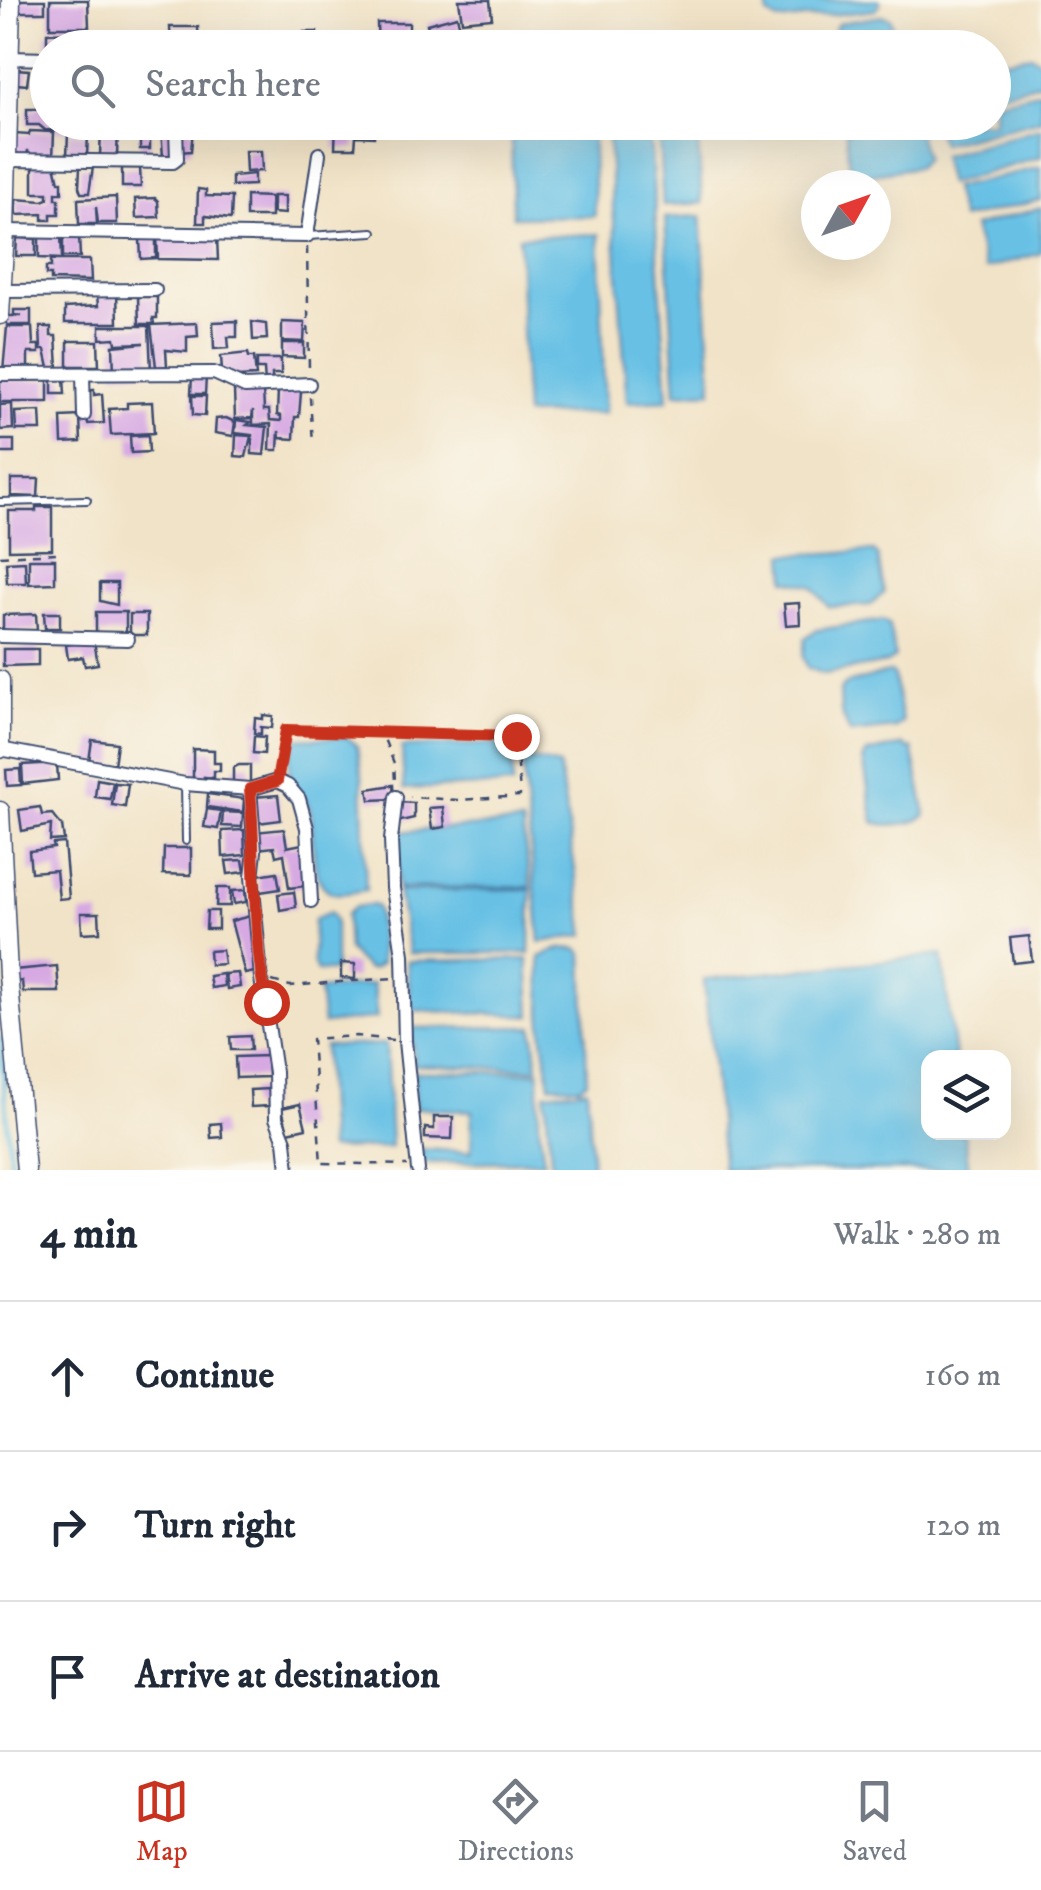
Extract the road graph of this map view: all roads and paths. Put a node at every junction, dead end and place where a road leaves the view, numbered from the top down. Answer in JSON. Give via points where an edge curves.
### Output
{"nodes":[{"id":1,"x":11,"y":0,"type":"edge"},
{"id":2,"x":6,"y":68,"type":"edge"},
{"id":3,"x":176,"y":140,"type":"edge"},
{"id":4,"x":319,"y":154,"type":"dead end"},
{"id":5,"x":7,"y":160,"type":"junction"},
{"id":6,"x":6,"y":231,"type":"junction"},
{"id":7,"x":373,"y":232,"type":"dead end"},
{"id":8,"x":307,"y":236,"type":"junction"},
{"id":9,"x":155,"y":290,"type":"dead end"},
{"id":10,"x":2,"y":292,"type":"junction"},
{"id":11,"x":0,"y":315,"type":"edge"},
{"id":12,"x":0,"y":374,"type":"edge"},
{"id":13,"x":82,"y":374,"type":"junction"},
{"id":14,"x":309,"y":384,"type":"junction"},
{"id":15,"x":84,"y":415,"type":"dead end"},
{"id":16,"x":313,"y":444,"type":"dead end"},
{"id":17,"x":87,"y":500,"type":"dead end"},
{"id":18,"x":0,"y":502,"type":"edge"},
{"id":19,"x":57,"y":553,"type":"dead end"},
{"id":20,"x":0,"y":556,"type":"edge"},
{"id":21,"x":0,"y":636,"type":"edge"},
{"id":22,"x":128,"y":638,"type":"dead end"},
{"id":23,"x":0,"y":680,"type":"edge"},
{"id":24,"x":382,"y":734,"type":"junction"},
{"id":25,"x":0,"y":749,"type":"edge"},
{"id":26,"x":277,"y":781,"type":"junction"},
{"id":27,"x":185,"y":784,"type":"junction"},
{"id":28,"x":250,"y":789,"type":"junction"},
{"id":29,"x":396,"y":797,"type":"junction"},
{"id":30,"x":0,"y":812,"type":"edge"},
{"id":31,"x":186,"y":841,"type":"dead end"},
{"id":32,"x":311,"y":901,"type":"dead end"},
{"id":33,"x":403,"y":977,"type":"junction"},
{"id":34,"x":261,"y":978,"type":"junction"},
{"id":35,"x":405,"y":1040,"type":"junction"},
{"id":36,"x":418,"y":1168,"type":"edge"},
{"id":37,"x":26,"y":1170,"type":"edge"},
{"id":38,"x":288,"y":1170,"type":"edge"}],
"edges":[{"from":1,"to":2,"type":"street"},
{"from":2,"to":5,"type":"street"},
{"from":3,"to":5,"type":"street","via":[[173,162]]},
{"from":4,"to":8,"type":"street"},
{"from":5,"to":6,"type":"street"},
{"from":6,"to":8,"type":"street"},
{"from":6,"to":10,"type":"street"},
{"from":7,"to":8,"type":"lane"},
{"from":8,"to":14,"type":"path"},
{"from":9,"to":10,"type":"street"},
{"from":10,"to":11,"type":"street"},
{"from":12,"to":13,"type":"street"},
{"from":13,"to":14,"type":"street","via":[[214,373],[245,387]]},
{"from":13,"to":15,"type":"street"},
{"from":14,"to":16,"type":"path"},
{"from":17,"to":18,"type":"lane"},
{"from":19,"to":20,"type":"path"},
{"from":21,"to":22,"type":"street"},
{"from":23,"to":25,"type":"street"},
{"from":24,"to":26,"type":"path","via":[[286,730]]},
{"from":24,"to":29,"type":"path","via":[[394,762]]},
{"from":24,"to":29,"type":"path","via":[[516,736],[520,796]]},
{"from":25,"to":27,"type":"street"},
{"from":26,"to":28,"type":"street"},
{"from":26,"to":32,"type":"street","via":[[299,799]]},
{"from":27,"to":28,"type":"street"},
{"from":27,"to":31,"type":"lane"},
{"from":28,"to":34,"type":"street"},
{"from":29,"to":33,"type":"street","via":[[391,840]]},
{"from":30,"to":37,"type":"street"},
{"from":33,"to":34,"type":"path","via":[[290,986]]},
{"from":33,"to":35,"type":"street"},
{"from":34,"to":38,"type":"street"},
{"from":35,"to":36,"type":"street"},
{"from":35,"to":36,"type":"path","via":[[312,1039],[320,1163]]}]}
